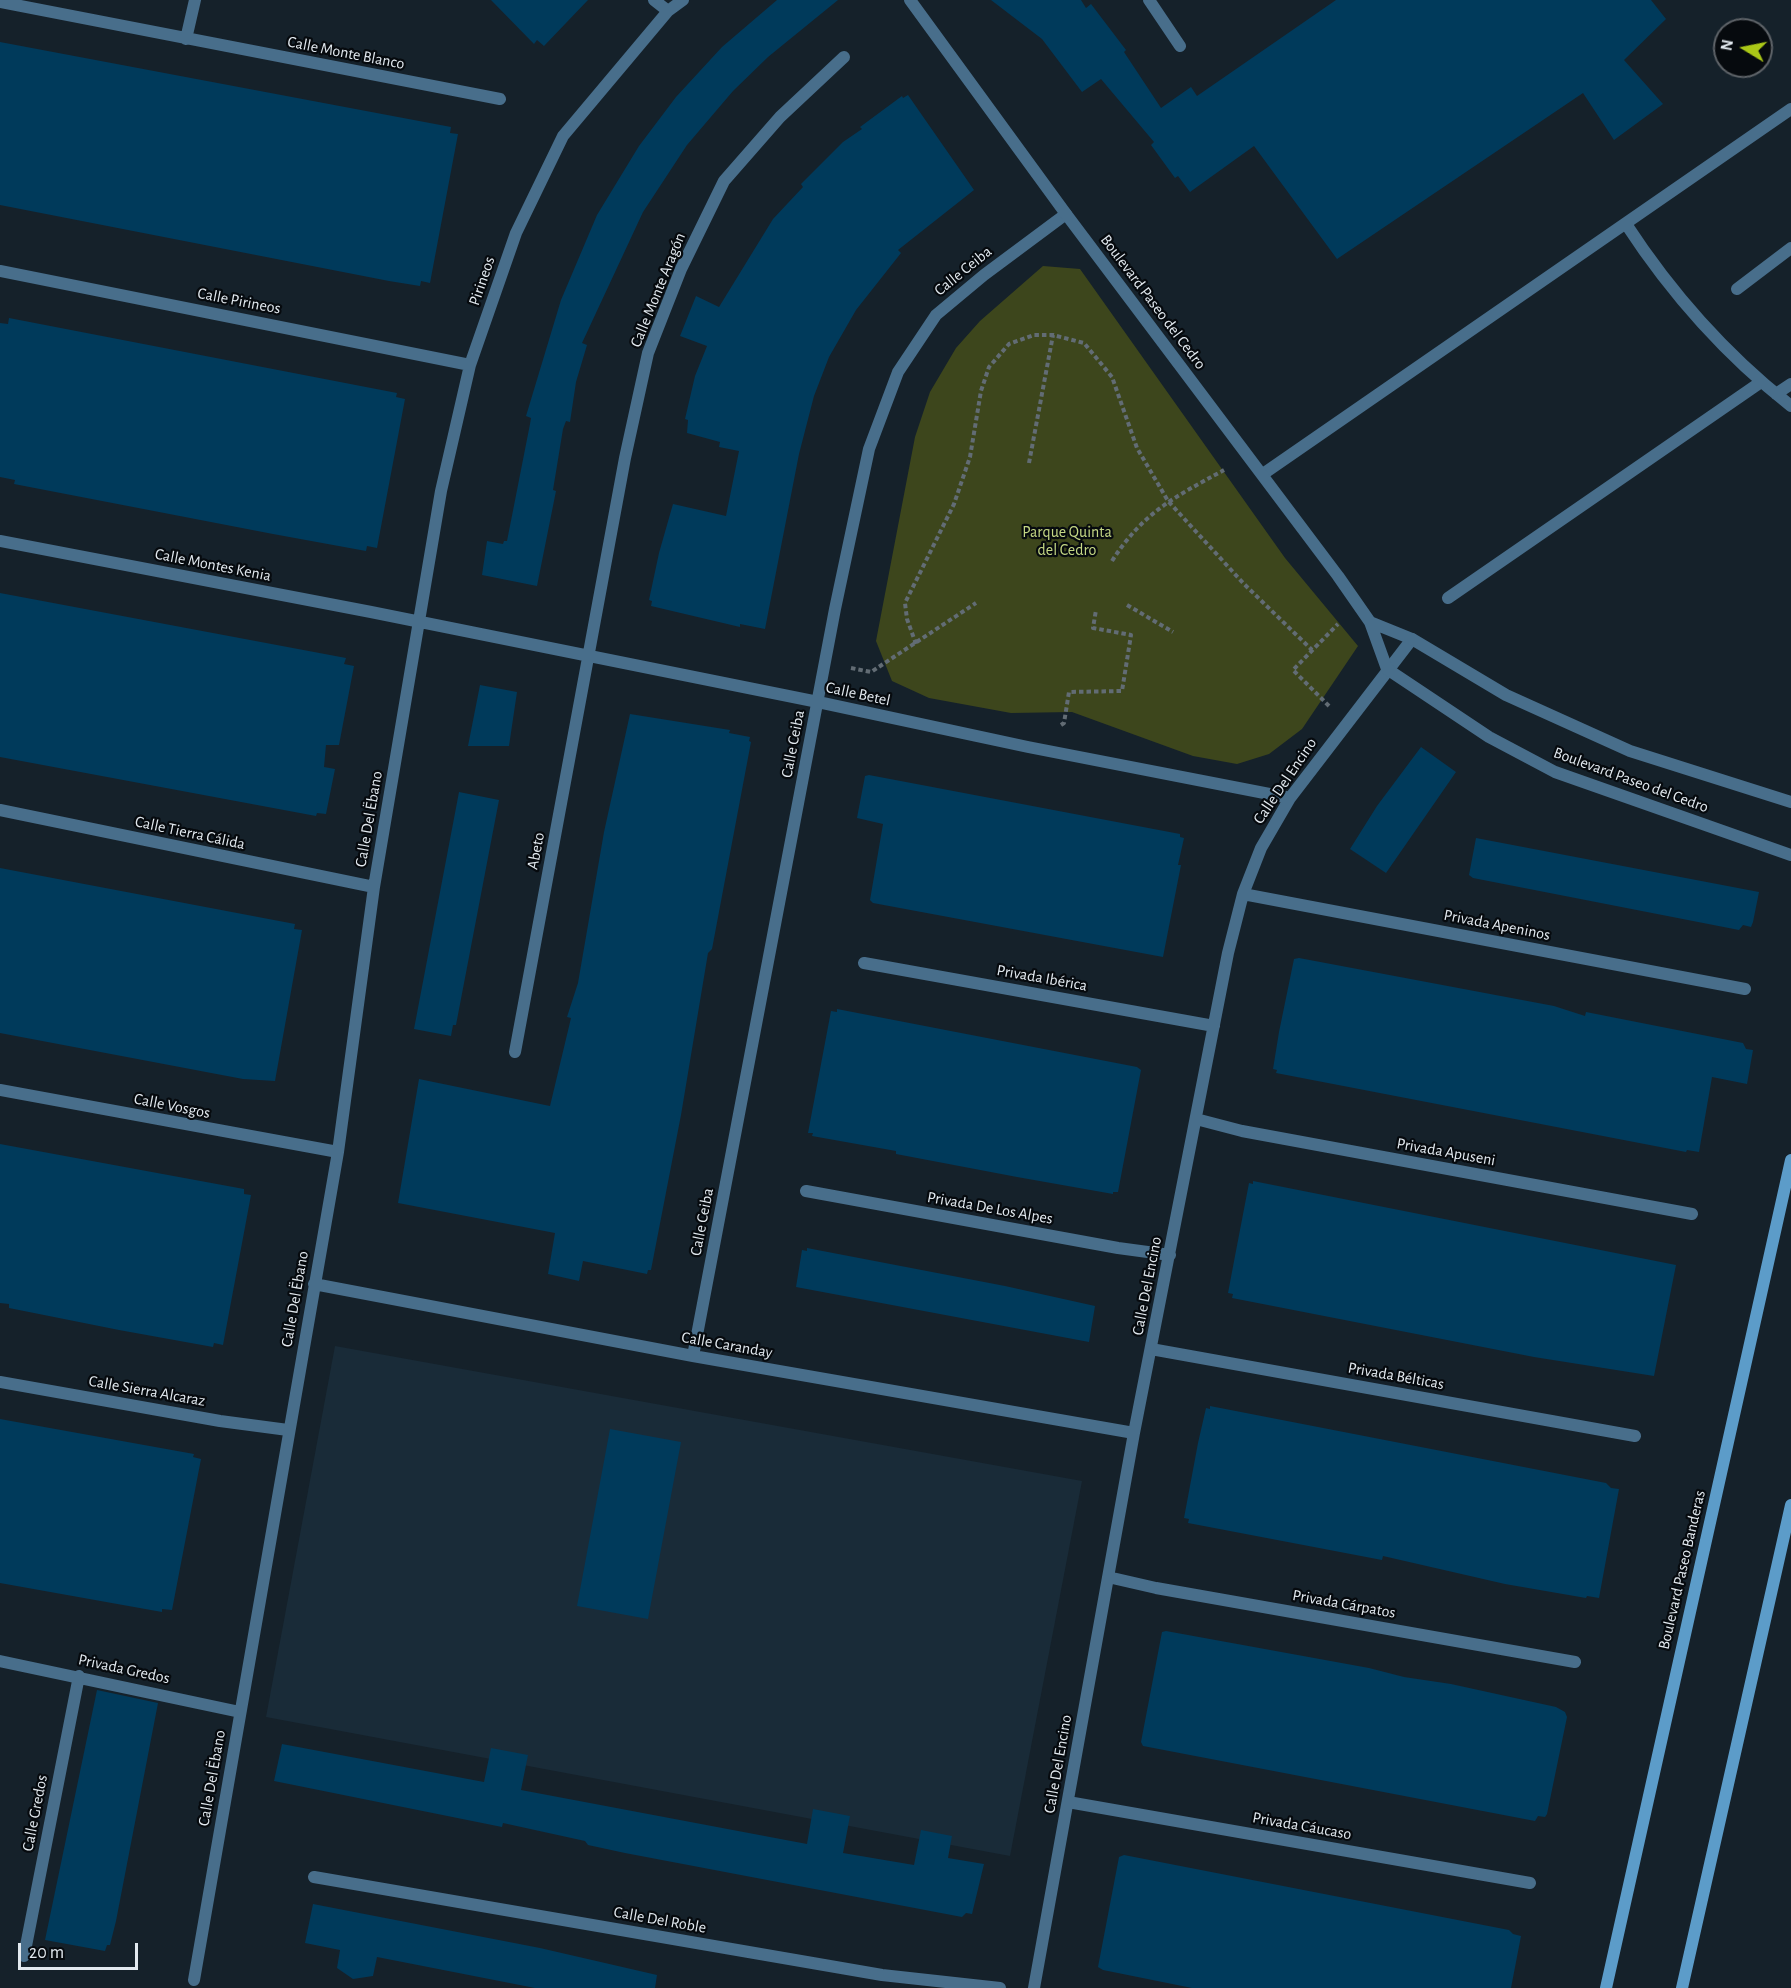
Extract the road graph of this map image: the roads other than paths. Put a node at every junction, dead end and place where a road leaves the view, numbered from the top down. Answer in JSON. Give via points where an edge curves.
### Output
{"nodes":[{"id":1,"x":195,"y":0,"type":"edge"},
{"id":2,"x":654,"y":0,"type":"edge"},
{"id":3,"x":682,"y":0,"type":"edge"},
{"id":4,"x":910,"y":0,"type":"edge"},
{"id":5,"x":1149,"y":0,"type":"edge"},
{"id":6,"x":0,"y":2,"type":"edge"},
{"id":7,"x":668,"y":11,"type":"junction"},
{"id":8,"x":186,"y":39,"type":"junction"},
{"id":9,"x":1180,"y":46,"type":"dead end"},
{"id":10,"x":844,"y":57,"type":"dead end"},
{"id":11,"x":500,"y":99,"type":"dead end"},
{"id":12,"x":1791,"y":109,"type":"edge"},
{"id":13,"x":1066,"y":214,"type":"junction"},
{"id":14,"x":1626,"y":224,"type":"junction"},
{"id":15,"x":1791,"y":248,"type":"edge"},
{"id":16,"x":0,"y":271,"type":"edge"},
{"id":17,"x":1737,"y":289,"type":"dead end"},
{"id":18,"x":470,"y":365,"type":"junction"},
{"id":19,"x":1761,"y":382,"type":"junction"},
{"id":20,"x":1791,"y":384,"type":"edge"},
{"id":21,"x":1776,"y":394,"type":"junction"},
{"id":22,"x":1791,"y":406,"type":"edge"},
{"id":23,"x":1263,"y":474,"type":"junction"},
{"id":24,"x":0,"y":541,"type":"edge"},
{"id":25,"x":1448,"y":598,"type":"dead end"},
{"id":26,"x":419,"y":622,"type":"junction"},
{"id":27,"x":1370,"y":622,"type":"junction"},
{"id":28,"x":1412,"y":639,"type":"junction"},
{"id":29,"x":590,"y":656,"type":"junction"},
{"id":30,"x":1388,"y":669,"type":"junction"},
{"id":31,"x":818,"y":702,"type":"junction"},
{"id":32,"x":1290,"y":798,"type":"junction"},
{"id":33,"x":1791,"y":802,"type":"edge"},
{"id":34,"x":0,"y":810,"type":"edge"},
{"id":35,"x":1791,"y":855,"type":"edge"},
{"id":36,"x":374,"y":886,"type":"junction"},
{"id":37,"x":1243,"y":894,"type":"junction"},
{"id":38,"x":864,"y":963,"type":"dead end"},
{"id":39,"x":1745,"y":989,"type":"dead end"},
{"id":40,"x":1214,"y":1026,"type":"junction"},
{"id":41,"x":515,"y":1052,"type":"dead end"},
{"id":42,"x":0,"y":1090,"type":"edge"},
{"id":43,"x":1196,"y":1119,"type":"junction"},
{"id":44,"x":338,"y":1152,"type":"junction"},
{"id":45,"x":1791,"y":1160,"type":"edge"},
{"id":46,"x":806,"y":1191,"type":"dead end"},
{"id":47,"x":1692,"y":1214,"type":"dead end"},
{"id":48,"x":1170,"y":1255,"type":"junction"},
{"id":49,"x":314,"y":1284,"type":"junction"},
{"id":50,"x":1151,"y":1349,"type":"junction"},
{"id":51,"x":693,"y":1356,"type":"junction"},
{"id":52,"x":0,"y":1382,"type":"edge"},
{"id":53,"x":288,"y":1430,"type":"junction"},
{"id":54,"x":1134,"y":1433,"type":"junction"},
{"id":55,"x":1635,"y":1436,"type":"dead end"},
{"id":56,"x":1791,"y":1505,"type":"edge"},
{"id":57,"x":1108,"y":1577,"type":"junction"},
{"id":58,"x":0,"y":1661,"type":"edge"},
{"id":59,"x":1575,"y":1662,"type":"dead end"},
{"id":60,"x":79,"y":1676,"type":"junction"},
{"id":61,"x":240,"y":1712,"type":"junction"},
{"id":62,"x":1068,"y":1802,"type":"junction"},
{"id":63,"x":314,"y":1877,"type":"dead end"},
{"id":64,"x":1530,"y":1883,"type":"dead end"},
{"id":65,"x":24,"y":1956,"type":"dead end"},
{"id":66,"x":194,"y":1980,"type":"dead end"},
{"id":67,"x":1000,"y":1988,"type":"edge"},
{"id":68,"x":1034,"y":1988,"type":"edge"},
{"id":69,"x":1606,"y":1988,"type":"edge"},
{"id":70,"x":1682,"y":1988,"type":"edge"}],
"edges":[{"from":1,"to":8,"type":"street"},
{"from":2,"to":7,"type":"street"},
{"from":3,"to":7,"type":"street","name":"Pirineos"},
{"from":4,"to":13,"type":"street","name":"Boulevard Paseo del Cedro"},
{"from":5,"to":9,"type":"street"},
{"from":6,"to":8,"type":"street","name":"Calle Monte Blanco"},
{"from":7,"to":18,"type":"street","name":"Pirineos","via":[[563,136],[516,233]]},
{"from":8,"to":11,"type":"street","name":"Calle Monte Blanco"},
{"from":10,"to":29,"type":"street","name":"Calle Monte Aragón","via":[[780,117],[724,182],[681,269],[648,353]]},
{"from":12,"to":14,"type":"street"},
{"from":13,"to":23,"type":"street","name":"Boulevard Paseo del Cedro"},
{"from":13,"to":31,"type":"street","name":"Calle Ceiba","via":[[936,315],[898,372],[869,449]]},
{"from":14,"to":19,"type":"street","via":[[1692,313]]},
{"from":14,"to":23,"type":"street"},
{"from":15,"to":17,"type":"street"},
{"from":16,"to":18,"type":"street","name":"Calle Pirineos"},
{"from":18,"to":26,"type":"street","name":"Pirineos","via":[[441,491]]},
{"from":19,"to":21,"type":"street"},
{"from":19,"to":25,"type":"street"},
{"from":20,"to":21,"type":"street"},
{"from":21,"to":22,"type":"street"},
{"from":23,"to":27,"type":"street","name":"Boulevard Paseo del Cedro"},
{"from":24,"to":26,"type":"street","name":"Calle Montes Kenia"},
{"from":26,"to":29,"type":"street","name":"Calle Betel"},
{"from":26,"to":36,"type":"street","name":"Calle Del Ëbano"},
{"from":27,"to":28,"type":"street","name":"Boulevard Paseo del Cedro"},
{"from":27,"to":30,"type":"street","name":"Boulevard Paseo del Cedro"},
{"from":28,"to":30,"type":"street","name":"Calle Del Encino"},
{"from":28,"to":33,"type":"street","name":"Boulevard Paseo del Cedro","via":[[1506,695],[1621,747]]},
{"from":29,"to":31,"type":"street","name":"Calle Betel"},
{"from":29,"to":41,"type":"street","name":"Abeto"},
{"from":30,"to":32,"type":"street","name":"Calle Del Encino"},
{"from":30,"to":35,"type":"street","name":"Boulevard Paseo del Cedro","via":[[1489,737],[1555,772]]},
{"from":31,"to":32,"type":"street","name":"Calle Betel"},
{"from":31,"to":51,"type":"street","name":"Calle Ceiba"},
{"from":32,"to":37,"type":"street","name":"Calle Del Encino","via":[[1261,848]]},
{"from":34,"to":36,"type":"street","name":"Calle Tierra Cálida"},
{"from":36,"to":44,"type":"street","name":"Calle Del Ëbano"},
{"from":37,"to":39,"type":"street","name":"Privada Apeninos"},
{"from":37,"to":40,"type":"street","name":"Calle Del Encino"},
{"from":38,"to":40,"type":"street","name":"Privada Ibérica"},
{"from":40,"to":43,"type":"street","name":"Calle Del Encino"},
{"from":42,"to":44,"type":"street","name":"Calle Vosgos"},
{"from":43,"to":47,"type":"street","name":"Privada Apuseni","via":[[1242,1131]]},
{"from":43,"to":48,"type":"street","name":"Calle Del Encino"},
{"from":44,"to":49,"type":"street","name":"Calle Del Ëbano"},
{"from":45,"to":69,"type":"main road","name":"Boulevard Paseo Banderas"},
{"from":46,"to":48,"type":"street","name":"Privada De Los Alpes"},
{"from":48,"to":50,"type":"street","name":"Calle Del Encino"},
{"from":49,"to":51,"type":"street","name":"Calle Caranday"},
{"from":49,"to":53,"type":"street","name":"Calle Del Ëbano"},
{"from":50,"to":54,"type":"street","name":"Calle Del Encino"},
{"from":50,"to":55,"type":"street","name":"Privada Bélticas"},
{"from":51,"to":54,"type":"street","name":"Calle Caranday"},
{"from":52,"to":53,"type":"street","name":"Calle Sierra Alcaraz"},
{"from":53,"to":61,"type":"street","name":"Calle Del Ëbano"},
{"from":54,"to":57,"type":"street","name":"Calle Del Encino"},
{"from":56,"to":70,"type":"main road"},
{"from":57,"to":59,"type":"street","name":"Privada Cárpatos"},
{"from":57,"to":62,"type":"street","name":"Calle Del Encino"},
{"from":58,"to":60,"type":"street","name":"Privada Gredos"},
{"from":60,"to":61,"type":"street","name":"Privada Gredos"},
{"from":60,"to":65,"type":"street","name":"Calle Gredos"},
{"from":61,"to":66,"type":"street","name":"Calle Del Ëbano"},
{"from":62,"to":64,"type":"street","name":"Privada Cáucaso"},
{"from":62,"to":68,"type":"street","name":"Calle Del Encino"},
{"from":63,"to":67,"type":"street","name":"Calle Del Roble","via":[[882,1975]]}]}
